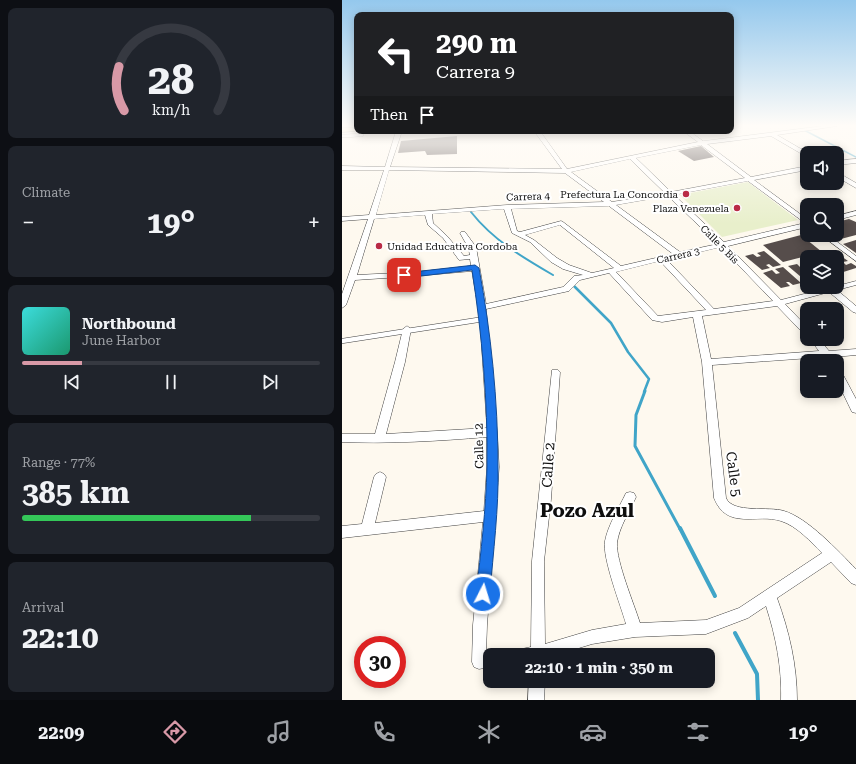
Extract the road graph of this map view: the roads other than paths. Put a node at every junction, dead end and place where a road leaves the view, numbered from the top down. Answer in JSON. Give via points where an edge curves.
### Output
{"nodes":[{"id":1,"x":631,"y":158,"type":"edge"},
{"id":2,"x":389,"y":159,"type":"edge"},
{"id":3,"x":557,"y":159,"type":"edge"},
{"id":4,"x":628,"y":159,"type":"edge"},
{"id":5,"x":723,"y":159,"type":"edge"},
{"id":6,"x":856,"y":161,"type":"edge"},
{"id":7,"x":844,"y":162,"type":"edge"},
{"id":8,"x":342,"y":168,"type":"edge"},
{"id":9,"x":386,"y":168,"type":"junction"},
{"id":10,"x":800,"y":169,"type":"edge"},
{"id":11,"x":566,"y":171,"type":"junction"},
{"id":12,"x":750,"y":178,"type":"junction"},
{"id":13,"x":844,"y":178,"type":"edge"},
{"id":14,"x":856,"y":186,"type":"edge"},
{"id":15,"x":669,"y":194,"type":"junction"},
{"id":16,"x":611,"y":204,"type":"junction"},
{"id":17,"x":507,"y":206,"type":"junction"},
{"id":18,"x":428,"y":212,"type":"junction"},
{"id":19,"x":856,"y":213,"type":"edge"},
{"id":20,"x":844,"y":216,"type":"edge"},
{"id":21,"x":371,"y":217,"type":"junction"},
{"id":22,"x":800,"y":217,"type":"edge"},
{"id":23,"x":342,"y":219,"type":"edge"},
{"id":24,"x":800,"y":225,"type":"edge"},
{"id":25,"x":464,"y":232,"type":"dead end"},
{"id":26,"x":518,"y":235,"type":"junction"},
{"id":27,"x":833,"y":242,"type":"edge"},
{"id":28,"x":723,"y":245,"type":"junction"},
{"id":29,"x":679,"y":255,"type":"junction"},
{"id":30,"x":474,"y":256,"type":"junction"},
{"id":31,"x":662,"y":259,"type":"junction"},
{"id":32,"x":856,"y":259,"type":"edge"},
{"id":33,"x":475,"y":268,"type":"junction"},
{"id":34,"x":620,"y":269,"type":"junction"},
{"id":35,"x":611,"y":271,"type":"junction"},
{"id":36,"x":592,"y":275,"type":"junction"},
{"id":37,"x":348,"y":283,"type":"edge"},
{"id":38,"x":856,"y":283,"type":"edge"},
{"id":39,"x":844,"y":286,"type":"edge"},
{"id":40,"x":815,"y":294,"type":"edge"},
{"id":41,"x":836,"y":294,"type":"edge"},
{"id":42,"x":779,"y":303,"type":"junction"},
{"id":43,"x":342,"y":305,"type":"edge"},
{"id":44,"x":482,"y":306,"type":"junction"},
{"id":45,"x":856,"y":310,"type":"edge"},
{"id":46,"x":713,"y":313,"type":"junction"},
{"id":47,"x":696,"y":314,"type":"junction"},
{"id":48,"x":484,"y":319,"type":"junction"},
{"id":49,"x":800,"y":325,"type":"edge"},
{"id":50,"x":407,"y":329,"type":"junction"},
{"id":51,"x":342,"y":342,"type":"edge"},
{"id":52,"x":820,"y":346,"type":"edge"},
{"id":53,"x":856,"y":352,"type":"edge"},
{"id":54,"x":827,"y":354,"type":"edge"},
{"id":55,"x":844,"y":355,"type":"edge"},
{"id":56,"x":800,"y":359,"type":"edge"},
{"id":57,"x":707,"y":362,"type":"junction"},
{"id":58,"x":555,"y":372,"type":"dead end"},
{"id":59,"x":844,"y":385,"type":"edge"},
{"id":60,"x":856,"y":409,"type":"edge"},
{"id":61,"x":492,"y":432,"type":"junction"},
{"id":62,"x":342,"y":438,"type":"edge"},
{"id":63,"x":379,"y":440,"type":"junction"},
{"id":64,"x":380,"y":477,"type":"dead end"},
{"id":65,"x":630,"y":497,"type":"dead end"},
{"id":66,"x":490,"y":516,"type":"junction"},
{"id":67,"x":367,"y":529,"type":"junction"},
{"id":68,"x":342,"y":532,"type":"edge"},
{"id":69,"x":832,"y":554,"type":"junction"},
{"id":70,"x":856,"y":578,"type":"edge"},
{"id":71,"x":769,"y":595,"type":"junction"},
{"id":72,"x":635,"y":630,"type":"junction"},
{"id":73,"x":483,"y":648,"type":"edge"},
{"id":74,"x":538,"y":648,"type":"edge"},
{"id":75,"x":557,"y":648,"type":"edge"},
{"id":76,"x":537,"y":688,"type":"edge"},
{"id":77,"x":536,"y":700,"type":"edge"},
{"id":78,"x":789,"y":700,"type":"edge"}],
"edges":[{"from":1,"to":15,"type":"street","name":"Calle 5 Bis"},
{"from":2,"to":9,"type":"street"},
{"from":3,"to":11,"type":"street"},
{"from":4,"to":11,"type":"street"},
{"from":5,"to":12,"type":"street"},
{"from":6,"to":7,"type":"street"},
{"from":8,"to":9,"type":"street"},
{"from":9,"to":11,"type":"street"},
{"from":9,"to":21,"type":"street"},
{"from":10,"to":12,"type":"street","name":"Carrera 4"},
{"from":11,"to":16,"type":"street"},
{"from":12,"to":15,"type":"street","name":"Carrera 4"},
{"from":12,"to":22,"type":"street"},
{"from":13,"to":14,"type":"street"},
{"from":15,"to":16,"type":"street","name":"Carrera 4"},
{"from":15,"to":28,"type":"street","name":"Calle 5 Bis"},
{"from":16,"to":17,"type":"street","name":"Carrera 4"},
{"from":16,"to":29,"type":"street"},
{"from":17,"to":18,"type":"street","name":"Carrera 4"},
{"from":17,"to":26,"type":"street","via":[[514,232]]},
{"from":18,"to":21,"type":"street","name":"Carrera 4"},
{"from":18,"to":30,"type":"street","via":[[430,224],[445,237],[462,258]]},
{"from":19,"to":20,"type":"street"},
{"from":21,"to":23,"type":"street","name":"Carrera 4"},
{"from":21,"to":37,"type":"street"},
{"from":24,"to":28,"type":"street","name":"Carrera 3"},
{"from":25,"to":30,"type":"street","name":"Calle 12"},
{"from":26,"to":34,"type":"street","via":[[561,223]]},
{"from":26,"to":36,"type":"street","via":[[532,241],[566,267]]},
{"from":27,"to":32,"type":"street"},
{"from":28,"to":29,"type":"street","name":"Carrera 3"},
{"from":28,"to":42,"type":"street","name":"Calle 5 Bis"},
{"from":29,"to":31,"type":"street","name":"Carrera 3"},
{"from":30,"to":33,"type":"street","name":"Calle 12"},
{"from":31,"to":34,"type":"street","name":"Carrera 3"},
{"from":31,"to":46,"type":"street"},
{"from":33,"to":37,"type":"street"},
{"from":33,"to":44,"type":"street","name":"Calle 12"},
{"from":34,"to":35,"type":"street","name":"Carrera 3"},
{"from":35,"to":36,"type":"street","name":"Carrera 3"},
{"from":35,"to":47,"type":"street","via":[[655,318]]},
{"from":36,"to":44,"type":"street","name":"Carrera 3","via":[[577,278],[566,289]]},
{"from":37,"to":43,"type":"street"},
{"from":38,"to":39,"type":"street"},
{"from":40,"to":42,"type":"street"},
{"from":41,"to":45,"type":"street"},
{"from":42,"to":46,"type":"street"},
{"from":42,"to":49,"type":"street","name":"Calle 5 Bis"},
{"from":44,"to":48,"type":"street","name":"Calle 12"},
{"from":46,"to":47,"type":"street"},
{"from":47,"to":57,"type":"street","name":"Calle 5"},
{"from":48,"to":50,"type":"lane"},
{"from":48,"to":61,"type":"street","name":"Calle 12"},
{"from":50,"to":51,"type":"lane"},
{"from":50,"to":63,"type":"street"},
{"from":52,"to":54,"type":"street"},
{"from":53,"to":55,"type":"street"},
{"from":56,"to":57,"type":"street"},
{"from":57,"to":69,"type":"street","name":"Calle 5","via":[[720,498],[724,506],[733,512],[784,516]]},
{"from":58,"to":74,"type":"street","name":"Calle 2","via":[[538,561]]},
{"from":59,"to":60,"type":"street"},
{"from":61,"to":63,"type":"street"},
{"from":61,"to":66,"type":"street","name":"Calle 12"},
{"from":62,"to":63,"type":"street"},
{"from":64,"to":67,"type":"street"},
{"from":65,"to":72,"type":"street","via":[[611,543],[612,556]]},
{"from":66,"to":67,"type":"street"},
{"from":66,"to":73,"type":"street","name":"Calle 12","via":[[480,625]]},
{"from":67,"to":68,"type":"street"},
{"from":69,"to":70,"type":"street","name":"Calle 5"},
{"from":69,"to":71,"type":"street"},
{"from":71,"to":72,"type":"street","via":[[743,613],[706,627]]},
{"from":71,"to":78,"type":"street","via":[[790,679]]},
{"from":72,"to":75,"type":"street","via":[[592,637]]},
{"from":76,"to":77,"type":"street"}]}
